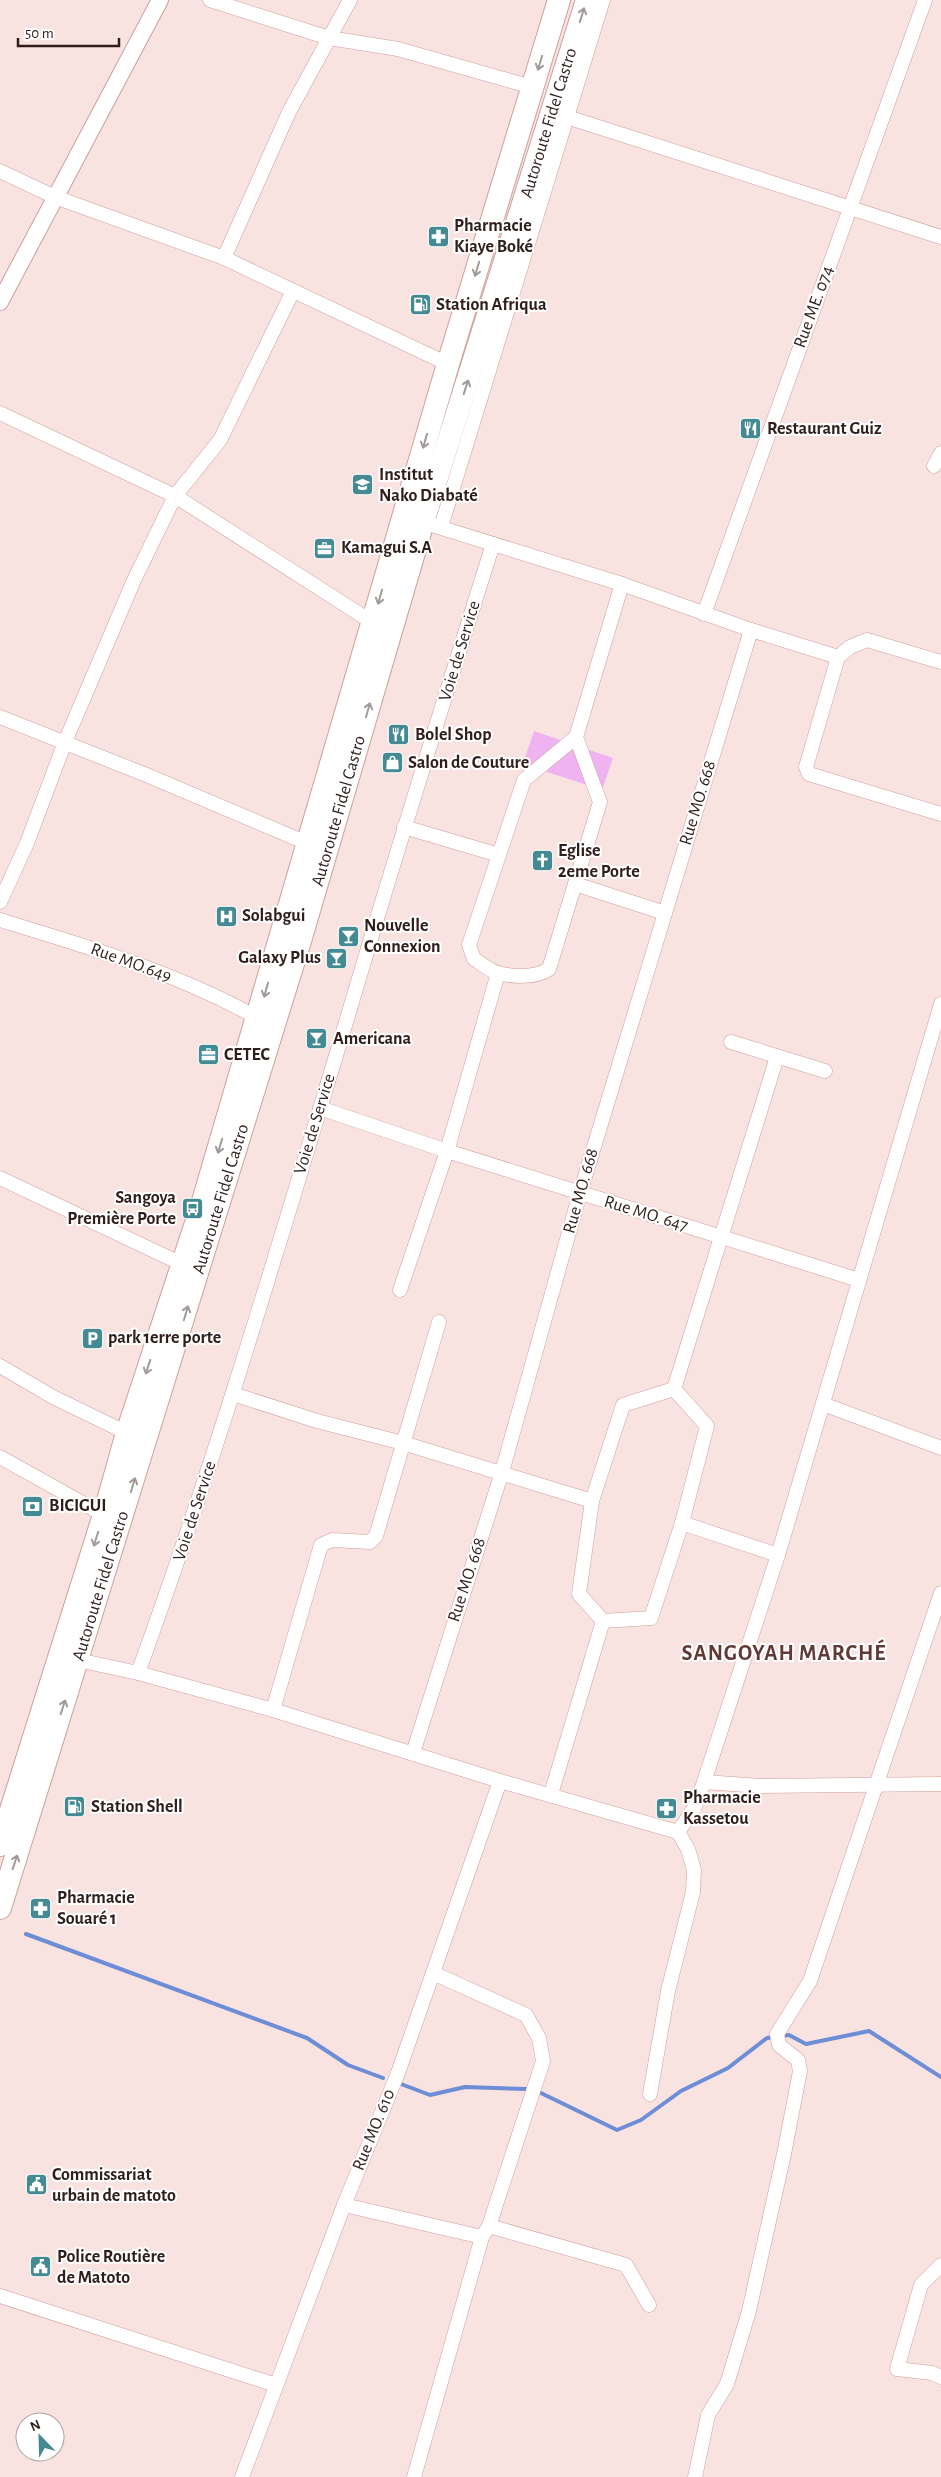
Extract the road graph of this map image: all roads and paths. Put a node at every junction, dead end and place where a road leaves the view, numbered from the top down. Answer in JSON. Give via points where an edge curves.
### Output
{"nodes":[{"id":1,"x":160,"y":0,"type":"edge"},
{"id":2,"x":210,"y":0,"type":"edge"},
{"id":3,"x":350,"y":0,"type":"edge"},
{"id":4,"x":559,"y":0,"type":"edge"},
{"id":5,"x":587,"y":0,"type":"edge"},
{"id":6,"x":603,"y":0,"type":"edge"},
{"id":7,"x":925,"y":0,"type":"edge"},
{"id":8,"x":329,"y":38,"type":"junction"},
{"id":9,"x":532,"y":87,"type":"junction"},
{"id":10,"x":567,"y":118,"type":"junction"},
{"id":11,"x":0,"y":171,"type":"edge"},
{"id":12,"x":55,"y":198,"type":"junction"},
{"id":13,"x":850,"y":208,"type":"junction"},
{"id":14,"x":530,"y":209,"type":"junction"},
{"id":15,"x":941,"y":237,"type":"edge"},
{"id":16,"x":224,"y":258,"type":"junction"},
{"id":17,"x":292,"y":291,"type":"junction"},
{"id":18,"x":0,"y":302,"type":"edge"},
{"id":19,"x":448,"y":364,"type":"junction"},
{"id":20,"x":0,"y":413,"type":"edge"},
{"id":21,"x":941,"y":453,"type":"edge"},
{"id":22,"x":934,"y":466,"type":"dead end"},
{"id":23,"x":175,"y":496,"type":"junction"},
{"id":24,"x":432,"y":525,"type":"junction"},
{"id":25,"x":493,"y":544,"type":"junction"},
{"id":26,"x":622,"y":584,"type":"junction"},
{"id":27,"x":704,"y":614,"type":"junction"},
{"id":28,"x":372,"y":622,"type":"junction"},
{"id":29,"x":751,"y":630,"type":"junction"},
{"id":30,"x":838,"y":657,"type":"junction"},
{"id":31,"x":941,"y":662,"type":"edge"},
{"id":32,"x":0,"y":717,"type":"edge"},
{"id":33,"x":576,"y":737,"type":"junction"},
{"id":34,"x":65,"y":742,"type":"junction"},
{"id":35,"x":941,"y":814,"type":"edge"},
{"id":36,"x":404,"y":827,"type":"junction"},
{"id":37,"x":307,"y":843,"type":"junction"},
{"id":38,"x":499,"y":855,"type":"junction"},
{"id":39,"x":575,"y":884,"type":"junction"},
{"id":40,"x":0,"y":902,"type":"edge"},
{"id":41,"x":665,"y":913,"type":"junction"},
{"id":42,"x":0,"y":920,"type":"edge"},
{"id":43,"x":498,"y":973,"type":"junction"},
{"id":44,"x":941,"y":1004,"type":"edge"},
{"id":45,"x":258,"y":1018,"type":"junction"},
{"id":46,"x":937,"y":1035,"type":"edge"},
{"id":47,"x":730,"y":1042,"type":"dead end"},
{"id":48,"x":777,"y":1057,"type":"junction"},
{"id":49,"x":825,"y":1071,"type":"dead end"},
{"id":50,"x":320,"y":1108,"type":"junction"},
{"id":51,"x":446,"y":1151,"type":"junction"},
{"id":52,"x":0,"y":1178,"type":"edge"},
{"id":53,"x":580,"y":1194,"type":"junction"},
{"id":54,"x":722,"y":1237,"type":"junction"},
{"id":55,"x":182,"y":1264,"type":"junction"},
{"id":56,"x":859,"y":1280,"type":"junction"},
{"id":57,"x":400,"y":1290,"type":"dead end"},
{"id":58,"x":439,"y":1322,"type":"dead end"},
{"id":59,"x":0,"y":1366,"type":"edge"},
{"id":60,"x":674,"y":1389,"type":"junction"},
{"id":61,"x":233,"y":1394,"type":"junction"},
{"id":62,"x":822,"y":1404,"type":"junction"},
{"id":63,"x":127,"y":1433,"type":"junction"},
{"id":64,"x":402,"y":1443,"type":"junction"},
{"id":65,"x":941,"y":1448,"type":"edge"},
{"id":66,"x":0,"y":1456,"type":"edge"},
{"id":67,"x":502,"y":1472,"type":"junction"},
{"id":68,"x":592,"y":1501,"type":"junction"},
{"id":69,"x":104,"y":1514,"type":"junction"},
{"id":70,"x":682,"y":1523,"type":"junction"},
{"id":71,"x":778,"y":1555,"type":"junction"},
{"id":72,"x":941,"y":1593,"type":"edge"},
{"id":73,"x":603,"y":1622,"type":"junction"},
{"id":74,"x":78,"y":1660,"type":"junction"},
{"id":75,"x":138,"y":1673,"type":"junction"},
{"id":76,"x":273,"y":1710,"type":"junction"},
{"id":77,"x":412,"y":1752,"type":"junction"},
{"id":78,"x":500,"y":1782,"type":"junction"},
{"id":79,"x":704,"y":1782,"type":"junction"},
{"id":80,"x":941,"y":1784,"type":"edge"},
{"id":81,"x":878,"y":1785,"type":"junction"},
{"id":82,"x":551,"y":1794,"type":"junction"},
{"id":83,"x":678,"y":1832,"type":"junction"},
{"id":84,"x":2,"y":1834,"type":"edge"},
{"id":85,"x":0,"y":1908,"type":"edge"},
{"id":86,"x":433,"y":1973,"type":"junction"},
{"id":87,"x":650,"y":2094,"type":"dead end"},
{"id":88,"x":344,"y":2204,"type":"junction"},
{"id":89,"x":485,"y":2231,"type":"junction"},
{"id":90,"x":941,"y":2265,"type":"edge"},
{"id":91,"x":0,"y":2296,"type":"edge"},
{"id":92,"x":649,"y":2305,"type":"dead end"},
{"id":93,"x":941,"y":2377,"type":"edge"},
{"id":94,"x":276,"y":2385,"type":"junction"},
{"id":95,"x":242,"y":2477,"type":"edge"},
{"id":96,"x":414,"y":2477,"type":"edge"},
{"id":97,"x":695,"y":2477,"type":"edge"}],
"edges":[{"from":1,"to":12,"type":"street"},
{"from":2,"to":8,"type":"street"},
{"from":3,"to":8,"type":"street"},
{"from":4,"to":9,"type":"highway","name":"Autoroute Fidel Castro","one_way":true},
{"from":14,"to":5,"type":"highway","name":"Autoroute Fidel Castro","one_way":true},
{"from":6,"to":10,"type":"street"},
{"from":7,"to":13,"type":"street","name":"Rue ME. 074"},
{"from":8,"to":9,"type":"street","via":[[398,49]]},
{"from":8,"to":16,"type":"street","via":[[289,112]]},
{"from":9,"to":19,"type":"highway","name":"Autoroute Fidel Castro","one_way":true},
{"from":10,"to":13,"type":"street"},
{"from":10,"to":14,"type":"street"},
{"from":11,"to":12,"type":"street"},
{"from":12,"to":16,"type":"street"},
{"from":12,"to":18,"type":"street"},
{"from":13,"to":15,"type":"street"},
{"from":13,"to":27,"type":"street","name":"Rue ME. 074"},
{"from":14,"to":24,"type":"highway","name":"Autoroute Fidel Castro"},
{"from":16,"to":17,"type":"street"},
{"from":17,"to":19,"type":"street"},
{"from":17,"to":23,"type":"street","via":[[220,440]]},
{"from":19,"to":28,"type":"highway","name":"Autoroute Fidel Castro","one_way":true},
{"from":20,"to":23,"type":"street"},
{"from":21,"to":22,"type":"street"},
{"from":23,"to":28,"type":"street"},
{"from":23,"to":34,"type":"street","via":[[134,580]]},
{"from":24,"to":25,"type":"street"},
{"from":74,"to":24,"type":"highway","name":"Autoroute Fidel Castro","one_way":true},
{"from":25,"to":26,"type":"street"},
{"from":25,"to":36,"type":"street","name":"Voie de Service"},
{"from":26,"to":27,"type":"street"},
{"from":26,"to":33,"type":"street"},
{"from":27,"to":29,"type":"street"},
{"from":28,"to":37,"type":"highway","name":"Autoroute Fidel Castro"},
{"from":29,"to":30,"type":"street"},
{"from":29,"to":41,"type":"street","name":"Rue MO. 668"},
{"from":30,"to":31,"type":"street","via":[[850,647],[867,640]]},
{"from":30,"to":35,"type":"street","via":[[807,772]]},
{"from":32,"to":34,"type":"street"},
{"from":33,"to":38,"type":"street","via":[[524,780]]},
{"from":33,"to":39,"type":"street","via":[[600,802]]},
{"from":34,"to":37,"type":"street"},
{"from":34,"to":40,"type":"street"},
{"from":36,"to":38,"type":"street"},
{"from":36,"to":50,"type":"street","name":"Voie de Service"},
{"from":37,"to":45,"type":"highway","name":"Autoroute Fidel Castro","one_way":true},
{"from":38,"to":43,"type":"street","via":[[469,945],[474,959]]},
{"from":39,"to":41,"type":"street"},
{"from":39,"to":43,"type":"street","via":[[549,969],[533,975]]},
{"from":41,"to":53,"type":"street","name":"Rue MO. 668"},
{"from":42,"to":45,"type":"street","name":"Rue MO.649","via":[[118,956],[221,997]]},
{"from":43,"to":51,"type":"street"},
{"from":44,"to":46,"type":"street"},
{"from":45,"to":55,"type":"highway","name":"Autoroute Fidel Castro","one_way":true},
{"from":46,"to":56,"type":"street"},
{"from":47,"to":48,"type":"street"},
{"from":48,"to":49,"type":"street"},
{"from":48,"to":54,"type":"street"},
{"from":50,"to":51,"type":"street","name":"Rue MO. 647"},
{"from":50,"to":61,"type":"street","name":"Voie de Service"},
{"from":51,"to":53,"type":"street","name":"Rue MO. 647"},
{"from":51,"to":57,"type":"street"},
{"from":52,"to":55,"type":"street"},
{"from":53,"to":54,"type":"street","name":"Rue MO. 647"},
{"from":53,"to":67,"type":"street","name":"Rue MO. 668"},
{"from":54,"to":56,"type":"street","name":"Rue MO. 647"},
{"from":54,"to":60,"type":"street"},
{"from":55,"to":63,"type":"highway","name":"Autoroute Fidel Castro","one_way":true},
{"from":56,"to":62,"type":"street"},
{"from":58,"to":64,"type":"street"},
{"from":59,"to":63,"type":"street","via":[[53,1397]]},
{"from":60,"to":68,"type":"street","via":[[624,1405]]},
{"from":60,"to":70,"type":"street","via":[[707,1426]]},
{"from":61,"to":64,"type":"street","via":[[317,1421]]},
{"from":61,"to":75,"type":"street","name":"Voie de Service","via":[[188,1535]]},
{"from":62,"to":65,"type":"street"},
{"from":62,"to":71,"type":"street"},
{"from":63,"to":69,"type":"highway","name":"Autoroute Fidel Castro"},
{"from":64,"to":67,"type":"street"},
{"from":64,"to":76,"type":"street","via":[[376,1536],[370,1542],[332,1540],[321,1545]]},
{"from":66,"to":69,"type":"street"},
{"from":67,"to":68,"type":"street"},
{"from":67,"to":77,"type":"street","name":"Rue MO. 668"},
{"from":68,"to":73,"type":"street","via":[[579,1594]]},
{"from":69,"to":84,"type":"highway","name":"Autoroute Fidel Castro","one_way":true},
{"from":70,"to":71,"type":"street"},
{"from":70,"to":73,"type":"street","via":[[651,1618]]},
{"from":71,"to":79,"type":"street"},
{"from":72,"to":81,"type":"street"},
{"from":73,"to":82,"type":"street"},
{"from":74,"to":75,"type":"street"},
{"from":85,"to":74,"type":"highway","name":"Autoroute Fidel Castro","one_way":true},
{"from":75,"to":76,"type":"street"},
{"from":76,"to":77,"type":"street"},
{"from":77,"to":78,"type":"street"},
{"from":78,"to":82,"type":"street"},
{"from":78,"to":86,"type":"street","name":"Rue MO. 610"},
{"from":79,"to":81,"type":"street","via":[[760,1786]]},
{"from":79,"to":83,"type":"street","via":[[695,1807]]},
{"from":80,"to":81,"type":"street"},
{"from":81,"to":97,"type":"street","via":[[810,1982],[778,2040],[800,2065],[786,2145],[749,2310],[728,2384],[708,2415]]},
{"from":82,"to":83,"type":"street"},
{"from":83,"to":87,"type":"street","via":[[688,1849],[694,1870],[693,1892],[668,1991]]},
{"from":86,"to":88,"type":"street","name":"Rue MO. 610","via":[[398,2073]]},
{"from":86,"to":89,"type":"street","via":[[526,2014],[538,2038],[543,2061]]},
{"from":88,"to":89,"type":"street"},
{"from":88,"to":94,"type":"street","name":"Rue MO. 610"},
{"from":89,"to":92,"type":"street","via":[[626,2265]]},
{"from":89,"to":96,"type":"street"},
{"from":90,"to":93,"type":"street","via":[[921,2285],[897,2369],[932,2372]]},
{"from":91,"to":94,"type":"street"},
{"from":94,"to":95,"type":"street","name":"Rue MO. 610"}]}
